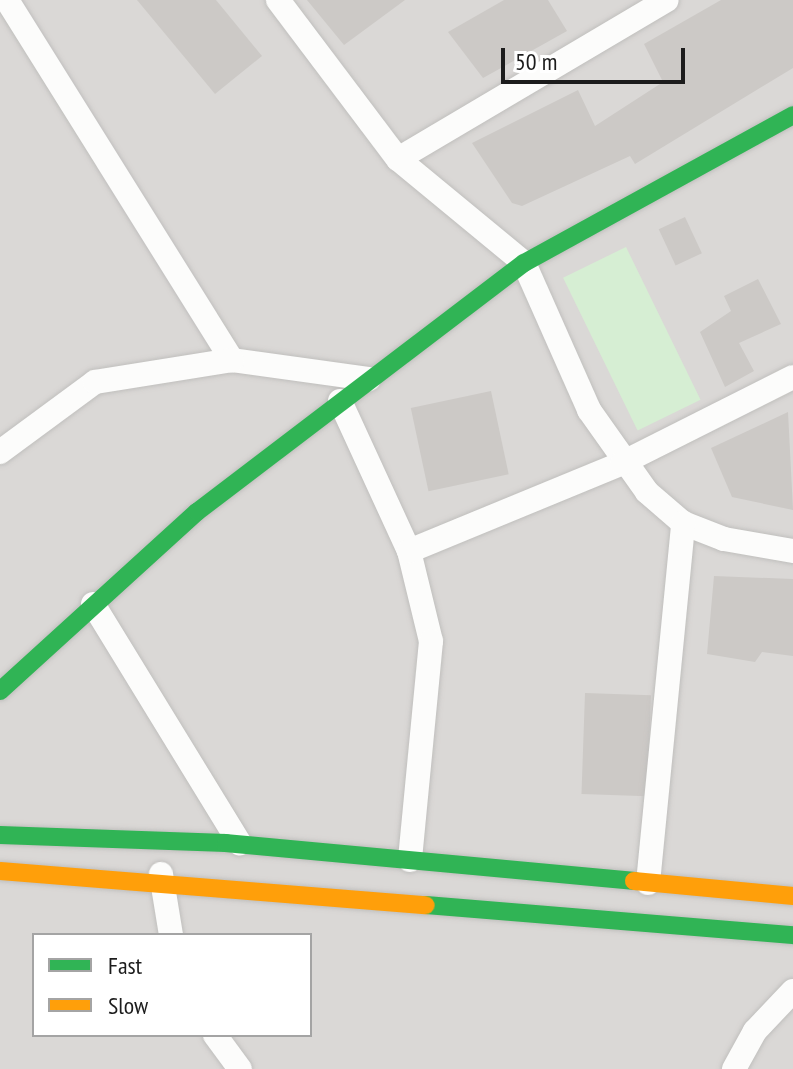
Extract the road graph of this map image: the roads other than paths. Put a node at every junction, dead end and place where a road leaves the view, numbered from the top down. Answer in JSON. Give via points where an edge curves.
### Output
{"nodes":[{"id":1,"x":7,"y":0,"type":"edge"},
{"id":2,"x":278,"y":0,"type":"edge"},
{"id":3,"x":667,"y":0,"type":"edge"},
{"id":4,"x":793,"y":115,"type":"edge"},
{"id":5,"x":398,"y":159,"type":"junction"},
{"id":6,"x":524,"y":263,"type":"junction"},
{"id":7,"x":232,"y":360,"type":"junction"},
{"id":8,"x":793,"y":377,"type":"edge"},
{"id":9,"x":369,"y":379,"type":"junction"},
{"id":10,"x":340,"y":401,"type":"junction"},
{"id":11,"x":0,"y":452,"type":"edge"},
{"id":12,"x":622,"y":463,"type":"junction"},
{"id":13,"x":683,"y":523,"type":"junction"},
{"id":14,"x":409,"y":551,"type":"junction"},
{"id":15,"x":793,"y":551,"type":"edge"},
{"id":16,"x":93,"y":604,"type":"junction"},
{"id":17,"x":0,"y":691,"type":"edge"},
{"id":18,"x":0,"y":835,"type":"edge"},
{"id":19,"x":240,"y":844,"type":"junction"},
{"id":20,"x":159,"y":845,"type":"junction"},
{"id":21,"x":410,"y":860,"type":"junction"},
{"id":22,"x":0,"y":871,"type":"edge"},
{"id":23,"x":161,"y":882,"type":"junction"},
{"id":24,"x":648,"y":883,"type":"junction"},
{"id":25,"x":793,"y":896,"type":"edge"},
{"id":26,"x":171,"y":933,"type":"edge"},
{"id":27,"x":793,"y":935,"type":"edge"},
{"id":28,"x":793,"y":991,"type":"edge"},
{"id":29,"x":216,"y":1037,"type":"edge"},
{"id":30,"x":240,"y":1069,"type":"edge"},
{"id":31,"x":734,"y":1069,"type":"edge"}],
"edges":[{"from":1,"to":7,"type":"street"},
{"from":2,"to":5,"type":"street"},
{"from":3,"to":5,"type":"street"},
{"from":4,"to":6,"type":"main road"},
{"from":5,"to":6,"type":"street"},
{"from":6,"to":9,"type":"main road"},
{"from":6,"to":12,"type":"street","via":[[589,410]]},
{"from":7,"to":9,"type":"street"},
{"from":7,"to":11,"type":"street","via":[[95,382]]},
{"from":8,"to":12,"type":"street"},
{"from":9,"to":10,"type":"main road"},
{"from":10,"to":14,"type":"street"},
{"from":10,"to":16,"type":"main road"},
{"from":12,"to":13,"type":"street"},
{"from":12,"to":14,"type":"street"},
{"from":13,"to":15,"type":"street","via":[[724,539]]},
{"from":13,"to":24,"type":"street"},
{"from":14,"to":21,"type":"street","via":[[431,641]]},
{"from":16,"to":17,"type":"main road"},
{"from":16,"to":19,"type":"street"},
{"from":18,"to":20,"type":"main road"},
{"from":19,"to":20,"type":"main road"},
{"from":19,"to":21,"type":"main road"},
{"from":20,"to":23,"type":"street"},
{"from":21,"to":24,"type":"main road"},
{"from":22,"to":23,"type":"main road"},
{"from":23,"to":26,"type":"street"},
{"from":23,"to":27,"type":"main road"},
{"from":24,"to":25,"type":"main road"},
{"from":28,"to":31,"type":"street","via":[[755,1031]]},
{"from":29,"to":30,"type":"street"}]}
